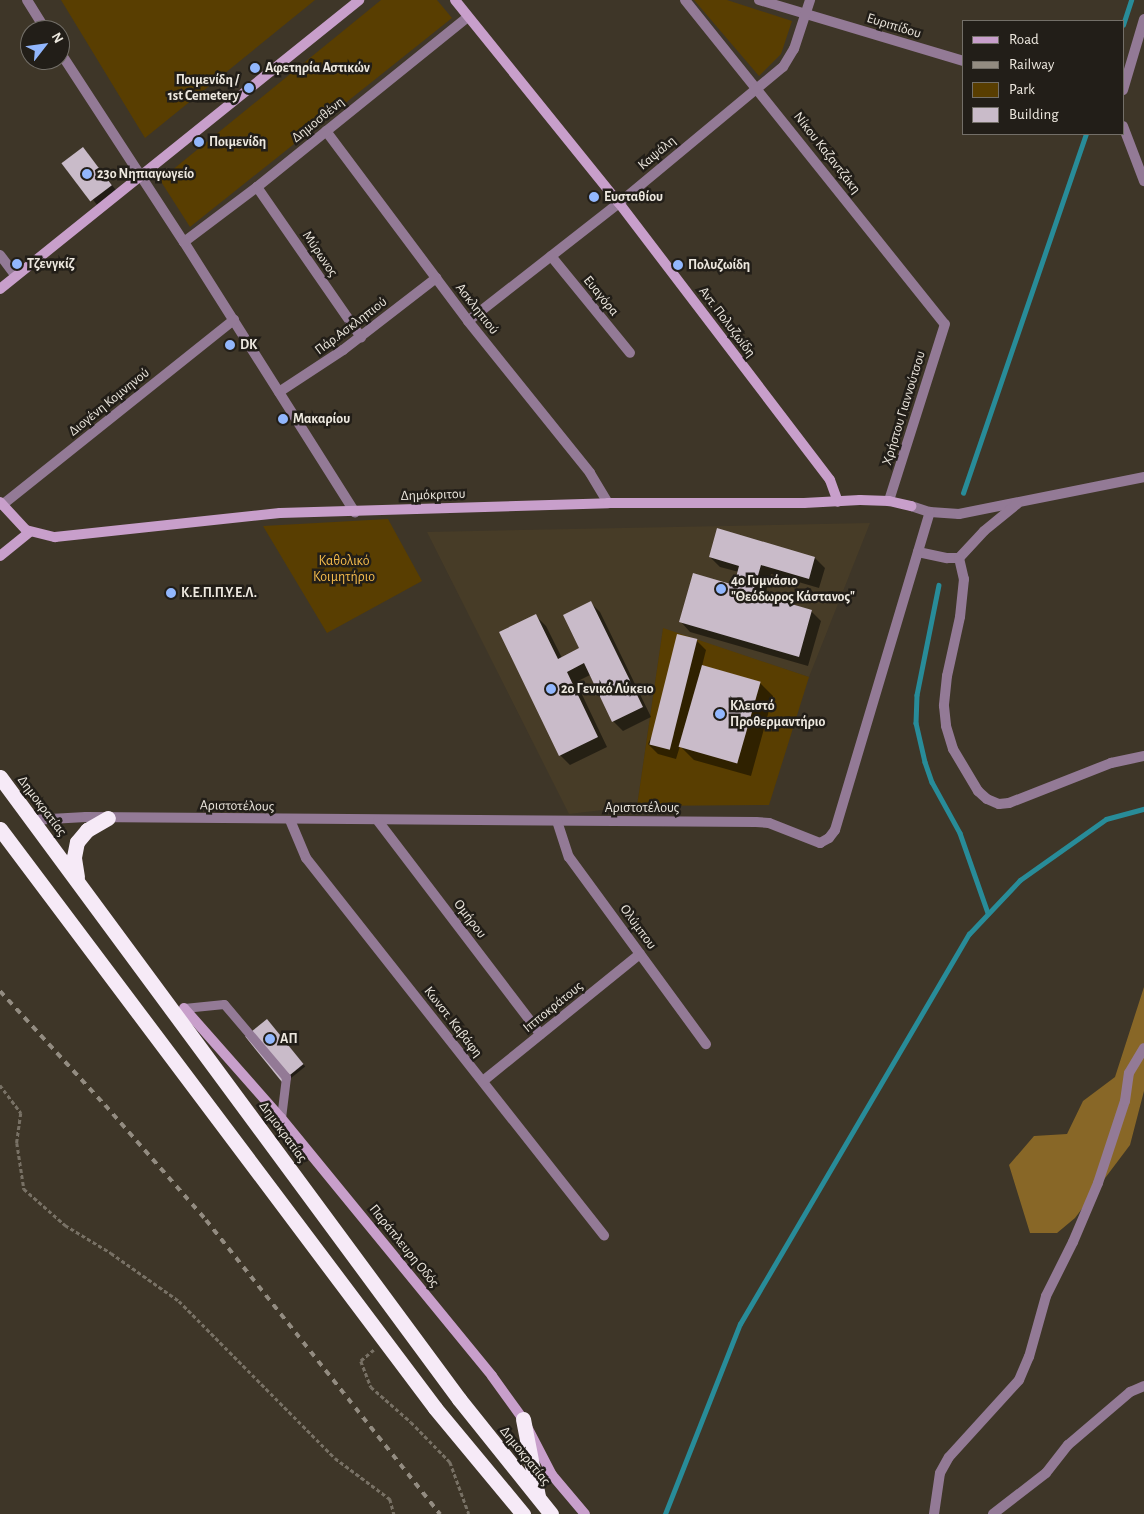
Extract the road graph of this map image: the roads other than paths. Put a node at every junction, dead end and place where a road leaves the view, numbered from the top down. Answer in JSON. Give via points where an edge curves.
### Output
{"nodes":[{"id":1,"x":26,"y":0,"type":"edge"},
{"id":2,"x":359,"y":0,"type":"edge"},
{"id":3,"x":455,"y":0,"type":"edge"},
{"id":4,"x":686,"y":0,"type":"edge"},
{"id":5,"x":759,"y":0,"type":"edge"},
{"id":6,"x":810,"y":0,"type":"edge"},
{"id":7,"x":806,"y":13,"type":"junction"},
{"id":8,"x":468,"y":17,"type":"junction"},
{"id":9,"x":1144,"y":18,"type":"edge"},
{"id":10,"x":39,"y":20,"type":"edge"},
{"id":11,"x":962,"y":61,"type":"edge"},
{"id":12,"x":70,"y":68,"type":"edge"},
{"id":13,"x":1124,"y":87,"type":"edge"},
{"id":14,"x":758,"y":88,"type":"junction"},
{"id":15,"x":1124,"y":129,"type":"edge"},
{"id":16,"x":326,"y":131,"type":"junction"},
{"id":17,"x":141,"y":178,"type":"junction"},
{"id":18,"x":1144,"y":181,"type":"edge"},
{"id":19,"x":257,"y":187,"type":"junction"},
{"id":20,"x":619,"y":204,"type":"junction"},
{"id":21,"x":184,"y":242,"type":"junction"},
{"id":22,"x":0,"y":255,"type":"edge"},
{"id":23,"x":551,"y":256,"type":"junction"},
{"id":24,"x":16,"y":276,"type":"junction"},
{"id":25,"x":436,"y":278,"type":"junction"},
{"id":26,"x":0,"y":289,"type":"edge"},
{"id":27,"x":234,"y":320,"type":"junction"},
{"id":28,"x":468,"y":321,"type":"junction"},
{"id":29,"x":945,"y":324,"type":"joint"},
{"id":30,"x":361,"y":337,"type":"junction"},
{"id":31,"x":630,"y":353,"type":"dead end"},
{"id":32,"x":279,"y":392,"type":"junction"},
{"id":33,"x":1144,"y":477,"type":"edge"},
{"id":34,"x":889,"y":501,"type":"junction"},
{"id":35,"x":838,"y":502,"type":"junction"},
{"id":36,"x":608,"y":503,"type":"junction"},
{"id":37,"x":1018,"y":503,"type":"junction"},
{"id":38,"x":1,"y":504,"type":"edge"},
{"id":39,"x":355,"y":512,"type":"junction"},
{"id":40,"x":930,"y":512,"type":"junction"},
{"id":41,"x":30,"y":532,"type":"junction"},
{"id":42,"x":918,"y":552,"type":"junction"},
{"id":43,"x":0,"y":556,"type":"edge"},
{"id":44,"x":959,"y":558,"type":"junction"},
{"id":45,"x":1144,"y":756,"type":"edge"},
{"id":46,"x":0,"y":777,"type":"edge"},
{"id":47,"x":108,"y":818,"type":"junction"},
{"id":48,"x":32,"y":820,"type":"junction"},
{"id":49,"x":290,"y":820,"type":"junction"},
{"id":50,"x":378,"y":821,"type":"junction"},
{"id":51,"x":557,"y":821,"type":"junction"},
{"id":52,"x":0,"y":829,"type":"edge"},
{"id":53,"x":78,"y":880,"type":"junction"},
{"id":54,"x":640,"y":954,"type":"junction"},
{"id":55,"x":137,"y":961,"type":"junction"},
{"id":56,"x":184,"y":1008,"type":"junction"},
{"id":57,"x":540,"y":1034,"type":"junction"},
{"id":58,"x":706,"y":1044,"type":"dead end"},
{"id":59,"x":1144,"y":1048,"type":"edge"},
{"id":60,"x":482,"y":1081,"type":"junction"},
{"id":61,"x":281,"y":1118,"type":"junction"},
{"id":62,"x":604,"y":1235,"type":"dead end"},
{"id":63,"x":1144,"y":1386,"type":"edge"},
{"id":64,"x":523,"y":1419,"type":"junction"},
{"id":65,"x":544,"y":1506,"type":"edge"},
{"id":66,"x":523,"y":1514,"type":"edge"},
{"id":67,"x":585,"y":1514,"type":"edge"},
{"id":68,"x":934,"y":1514,"type":"edge"},
{"id":69,"x":993,"y":1514,"type":"edge"}],
"edges":[{"from":1,"to":10,"type":"street"},
{"from":2,"to":17,"type":"street"},
{"from":3,"to":8,"type":"street","name":"Αντ. Πολυζωίδη"},
{"from":4,"to":14,"type":"street","name":"Νίκου Καζαντζάκη"},
{"from":5,"to":7,"type":"street","name":"Ευριπίδου"},
{"from":6,"to":7,"type":"street"},
{"from":7,"to":11,"type":"street","name":"Ευριπίδου"},
{"from":7,"to":14,"type":"street","name":"Καψάλη","via":[[790,58]]},
{"from":8,"to":16,"type":"street","name":"Δημοσθένη"},
{"from":8,"to":20,"type":"street","name":"Αντ. Πολυζωίδη"},
{"from":9,"to":13,"type":"street"},
{"from":12,"to":17,"type":"street"},
{"from":14,"to":20,"type":"street","name":"Καψάλη"},
{"from":14,"to":29,"type":"street","name":"Νίκου Καζαντζάκη"},
{"from":15,"to":18,"type":"street"},
{"from":16,"to":19,"type":"street","name":"Δημοσθένη"},
{"from":16,"to":25,"type":"street","name":"Ασκληπιού"},
{"from":17,"to":21,"type":"street"},
{"from":17,"to":24,"type":"street"},
{"from":19,"to":21,"type":"street","name":"Δημοσθένη"},
{"from":19,"to":30,"type":"street","name":"Μύρωνος"},
{"from":20,"to":23,"type":"street","name":"Καψάλη"},
{"from":20,"to":35,"type":"street","name":"Αντ. Πολυζωίδη","via":[[830,480]]},
{"from":21,"to":27,"type":"street"},
{"from":22,"to":24,"type":"street"},
{"from":23,"to":28,"type":"street","name":"Καψάλη"},
{"from":23,"to":31,"type":"street","name":"Ευαγόρα"},
{"from":24,"to":26,"type":"street"},
{"from":25,"to":28,"type":"street","name":"Ασκληπιού"},
{"from":25,"to":30,"type":"street","name":"Πάρ.Ασκληπιού"},
{"from":27,"to":32,"type":"street"},
{"from":27,"to":38,"type":"street","name":"Διογένη Κομνηνού"},
{"from":28,"to":36,"type":"street","name":"Ασκληπιού","via":[[590,473]]},
{"from":29,"to":34,"type":"street","name":"Χρήστου Γιαννούτσου"},
{"from":30,"to":32,"type":"street","name":"Πάρ.Ασκληπιού"},
{"from":32,"to":39,"type":"street"},
{"from":33,"to":37,"type":"street"},
{"from":34,"to":35,"type":"street"},
{"from":34,"to":40,"type":"street"},
{"from":35,"to":36,"type":"street","name":"Δημόκριτου"},
{"from":36,"to":39,"type":"street","name":"Δημόκριτου"},
{"from":37,"to":40,"type":"street","via":[[959,514]]},
{"from":37,"to":44,"type":"street","via":[[984,531]]},
{"from":38,"to":41,"type":"street"},
{"from":39,"to":41,"type":"street","name":"Δημόκριτου","via":[[261,515],[55,537]]},
{"from":40,"to":42,"type":"street","name":"Αριστοτέλους"},
{"from":41,"to":43,"type":"street"},
{"from":42,"to":44,"type":"street"},
{"from":42,"to":51,"type":"street","name":"Αριστοτέλους","via":[[835,830],[828,838],[820,843],[769,823],[756,822]]},
{"from":44,"to":45,"type":"street","via":[[964,579],[947,676],[946,726],[953,749],[978,791],[999,804],[1009,803],[1111,763]]},
{"from":46,"to":48,"type":"highway","name":"Δημοκρατίας"},
{"from":47,"to":48,"type":"street","name":"Αριστοτέλους"},
{"from":47,"to":49,"type":"street","name":"Αριστοτέλους"},
{"from":47,"to":53,"type":"highway","via":[[87,830],[78,842],[74,857]]},
{"from":48,"to":53,"type":"highway","name":"Δημοκρατίας"},
{"from":49,"to":50,"type":"street","name":"Αριστοτέλους"},
{"from":49,"to":60,"type":"street","name":"Κωνστ. Καβάφη","via":[[306,858]]},
{"from":50,"to":51,"type":"street","name":"Αριστοτέλους"},
{"from":50,"to":57,"type":"street","name":"Ομήρου"},
{"from":51,"to":54,"type":"street","name":"Ολύμπου","via":[[569,857]]},
{"from":52,"to":66,"type":"highway","via":[[435,1408]]},
{"from":53,"to":55,"type":"highway","name":"Δημοκρατίας"},
{"from":54,"to":57,"type":"street","name":"Ιπποκράτους"},
{"from":54,"to":58,"type":"street","name":"Ολύμπου"},
{"from":55,"to":56,"type":"highway"},
{"from":55,"to":65,"type":"highway","name":"Δημοκρατίας","via":[[458,1399]]},
{"from":56,"to":61,"type":"street","name":"Παράπλευρη Οδός"},
{"from":56,"to":61,"type":"lane","via":[[224,1004],[286,1077]]},
{"from":57,"to":60,"type":"street","name":"Ιπποκράτους"},
{"from":59,"to":68,"type":"street","via":[[1129,1073],[1125,1101],[1098,1183],[1046,1296],[1019,1380],[949,1457],[940,1473]]},
{"from":60,"to":62,"type":"street","name":"Κωνστ. Καβάφη"},
{"from":61,"to":64,"type":"street","name":"Παράπλευρη Οδός","via":[[486,1368]]},
{"from":63,"to":69,"type":"street","via":[[1130,1392],[1068,1445],[1046,1473]]},
{"from":64,"to":65,"type":"highway"},
{"from":64,"to":67,"type":"street","name":"Παράπλευρη Οδός","via":[[558,1482]]}]}
